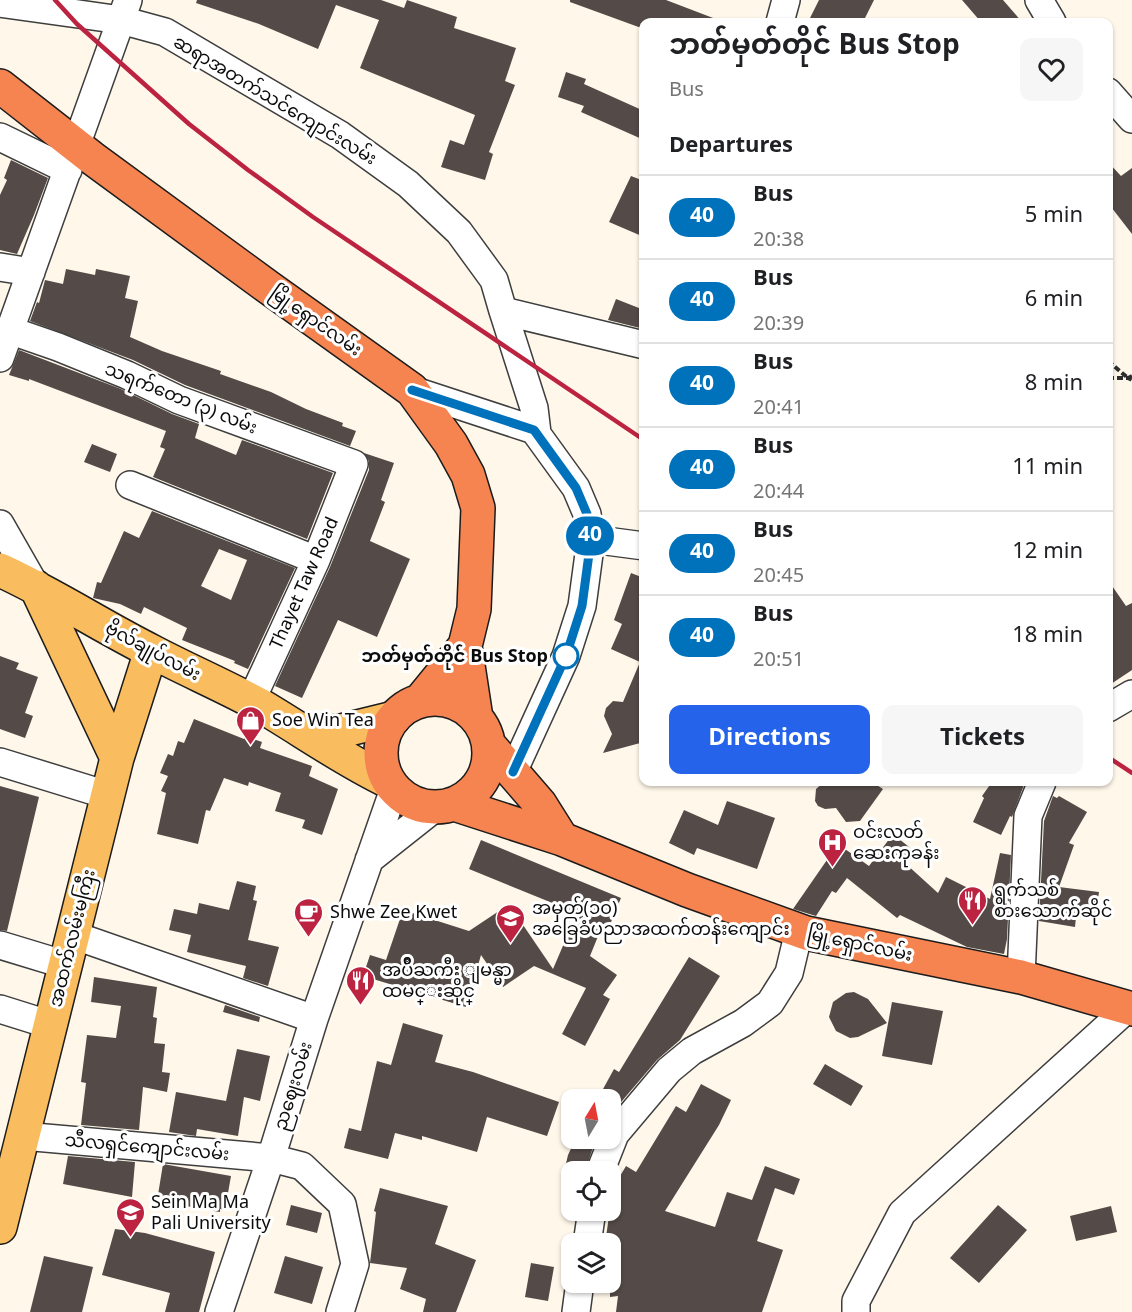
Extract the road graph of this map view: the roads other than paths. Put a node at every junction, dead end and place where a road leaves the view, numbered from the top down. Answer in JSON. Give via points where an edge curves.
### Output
{"nodes":[{"id":1,"x":786,"y":0,"type":"edge"},
{"id":2,"x":1040,"y":0,"type":"edge"},
{"id":3,"x":0,"y":3,"type":"edge"},
{"id":4,"x":125,"y":10,"type":"edge"},
{"id":5,"x":781,"y":18,"type":"edge"},
{"id":6,"x":1050,"y":18,"type":"edge"},
{"id":7,"x":0,"y":86,"type":"edge"},
{"id":8,"x":1113,"y":98,"type":"edge"},
{"id":9,"x":1132,"y":119,"type":"edge"},
{"id":10,"x":0,"y":137,"type":"edge"},
{"id":11,"x":68,"y":170,"type":"junction"},
{"id":12,"x":0,"y":267,"type":"edge"},
{"id":13,"x":32,"y":272,"type":"junction"},
{"id":14,"x":502,"y":311,"type":"junction"},
{"id":15,"x":9,"y":330,"type":"junction"},
{"id":16,"x":639,"y":344,"type":"edge"},
{"id":17,"x":0,"y":358,"type":"edge"},
{"id":18,"x":412,"y":390,"type":"junction"},
{"id":19,"x":537,"y":433,"type":"junction"},
{"id":20,"x":354,"y":464,"type":"joint"},
{"id":21,"x":130,"y":484,"type":"dead end"},
{"id":22,"x":0,"y":524,"type":"edge"},
{"id":23,"x":591,"y":539,"type":"junction"},
{"id":24,"x":639,"y":545,"type":"edge"},
{"id":25,"x":316,"y":560,"type":"junction"},
{"id":26,"x":0,"y":570,"type":"edge"},
{"id":27,"x":36,"y":586,"type":"junction"},
{"id":28,"x":465,"y":646,"type":"junction"},
{"id":29,"x":151,"y":651,"type":"junction"},
{"id":30,"x":1132,"y":694,"type":"edge"},
{"id":31,"x":251,"y":701,"type":"junction"},
{"id":32,"x":1113,"y":705,"type":"edge"},
{"id":33,"x":407,"y":710,"type":"junction"},
{"id":34,"x":482,"y":731,"type":"junction"},
{"id":35,"x":306,"y":732,"type":"junction"},
{"id":36,"x":117,"y":758,"type":"junction"},
{"id":37,"x":0,"y":762,"type":"edge"},
{"id":38,"x":513,"y":772,"type":"junction"},
{"id":39,"x":391,"y":785,"type":"junction"},
{"id":40,"x":1040,"y":786,"type":"edge"},
{"id":41,"x":107,"y":795,"type":"junction"},
{"id":42,"x":445,"y":806,"type":"junction"},
{"id":43,"x":562,"y":840,"type":"junction"},
{"id":44,"x":369,"y":860,"type":"junction"},
{"id":45,"x":799,"y":931,"type":"junction"},
{"id":46,"x":0,"y":945,"type":"edge"},
{"id":47,"x":70,"y":950,"type":"junction"},
{"id":48,"x":1022,"y":976,"type":"junction"},
{"id":49,"x":1130,"y":1008,"type":"edge"},
{"id":50,"x":0,"y":1009,"type":"edge"},
{"id":51,"x":314,"y":1019,"type":"junction"},
{"id":52,"x":51,"y":1025,"type":"junction"},
{"id":53,"x":23,"y":1136,"type":"junction"},
{"id":54,"x":271,"y":1158,"type":"junction"},
{"id":55,"x":604,"y":1161,"type":"edge"},
{"id":56,"x":0,"y":1227,"type":"edge"},
{"id":57,"x":579,"y":1293,"type":"edge"},
{"id":58,"x":219,"y":1312,"type":"edge"},
{"id":59,"x":340,"y":1312,"type":"edge"},
{"id":60,"x":576,"y":1312,"type":"edge"},
{"id":61,"x":856,"y":1312,"type":"edge"}],
"edges":[{"from":1,"to":5,"type":"street"},
{"from":2,"to":6,"type":"street"},
{"from":3,"to":4,"type":"street","name":"ဆရာအတက်သင်ကျောင်းလမ်း"},
{"from":4,"to":11,"type":"street"},
{"from":4,"to":14,"type":"street","name":"ဆရာအတက်သင်ကျောင်းလမ်း","via":[[340,135],[408,184],[459,232],[494,280]]},
{"from":7,"to":18,"type":"highway","name":"မြို့ရှောင်လမ်း","via":[[92,158]]},
{"from":8,"to":9,"type":"street"},
{"from":10,"to":11,"type":"street"},
{"from":11,"to":13,"type":"street"},
{"from":12,"to":13,"type":"street"},
{"from":13,"to":15,"type":"street"},
{"from":14,"to":16,"type":"street"},
{"from":14,"to":19,"type":"street","name":"ဆရာအတက်သင်ကျောင်းလမ်း","via":[[534,408]]},
{"from":15,"to":17,"type":"street"},
{"from":15,"to":20,"type":"street","name":"သရက်တော (၃) လမ်း","via":[[127,375],[179,400]]},
{"from":18,"to":19,"type":"street"},
{"from":18,"to":28,"type":"highway","name":"မြို့ရှောင်လမ်း","via":[[451,444],[468,476],[478,508],[474,609]]},
{"from":19,"to":23,"type":"street","via":[[576,488],[587,514]]},
{"from":20,"to":25,"type":"street","name":"Thayet Taw Road"},
{"from":21,"to":25,"type":"street"},
{"from":22,"to":27,"type":"street"},
{"from":23,"to":24,"type":"street"},
{"from":23,"to":38,"type":"street","via":[[582,606],[566,656]]},
{"from":25,"to":31,"type":"street","name":"Thayet Taw Road"},
{"from":26,"to":27,"type":"main road","name":"ဗိုလ်ချုပ်လမ်း"},
{"from":27,"to":29,"type":"main road","name":"ဗိုလ်ချုပ်လမ်း"},
{"from":27,"to":36,"type":"main road"},
{"from":28,"to":33,"type":"highway","name":"မြို့ရှောင်လမ်း"},
{"from":28,"to":34,"type":"highway","name":"မြို့ရှောင်လမ်း"},
{"from":29,"to":31,"type":"main road","name":"ဗိုလ်ချုပ်လမ်း"},
{"from":29,"to":36,"type":"main road","name":"အထက်လမ်းမကြီး"},
{"from":30,"to":32,"type":"street"},
{"from":31,"to":35,"type":"main road","name":"ဗိုလ်ချုပ်လမ်း"},
{"from":33,"to":34,"type":"highway","via":[[435,699],[450,701],[464,708]]},
{"from":33,"to":35,"type":"main road","via":[[341,731]]},
{"from":33,"to":39,"type":"highway","via":[[385,732],[381,749],[382,765]]},
{"from":34,"to":38,"type":"highway"},
{"from":34,"to":42,"type":"highway","via":[[489,763],[482,781],[470,795]]},
{"from":35,"to":39,"type":"main road","name":"ဗိုလ်ချုပ်လမ်း"},
{"from":36,"to":41,"type":"main road","name":"အထက်လမ်းမကြီး"},
{"from":37,"to":41,"type":"street"},
{"from":38,"to":43,"type":"highway","via":[[540,804]]},
{"from":39,"to":42,"type":"highway","via":[[421,806]]},
{"from":39,"to":44,"type":"street","name":"ညဈေးလမ်း"},
{"from":40,"to":48,"type":"street","via":[[1028,816]]},
{"from":41,"to":47,"type":"main road","name":"အထက်လမ်းမကြီး"},
{"from":42,"to":43,"type":"highway","name":"မြို့ရှောင်လမ်း"},
{"from":42,"to":44,"type":"street"},
{"from":43,"to":45,"type":"highway","name":"မြို့ရှောင်လမ်း"},
{"from":44,"to":51,"type":"street","name":"ညဈေးလမ်း"},
{"from":45,"to":48,"type":"highway","name":"မြို့ရှောင်လမ်း"},
{"from":45,"to":55,"type":"street","via":[[789,973],[770,1003],[692,1051],[669,1070],[615,1134]]},
{"from":46,"to":47,"type":"street"},
{"from":47,"to":51,"type":"street"},
{"from":47,"to":52,"type":"main road","name":"အထက်လမ်းမကြီး"},
{"from":48,"to":49,"type":"highway","name":"မြို့ရှောင်လမ်း"},
{"from":49,"to":61,"type":"street","via":[[902,1213],[856,1301]]},
{"from":50,"to":52,"type":"street"},
{"from":51,"to":54,"type":"street","name":"ညဈေးလမ်း"},
{"from":52,"to":53,"type":"main road","name":"အထက်လမ်းမကြီး"},
{"from":53,"to":54,"type":"street","name":"သီလရှင်ကျောင်းလမ်း"},
{"from":53,"to":56,"type":"main road","name":"အထက်လမ်းမကြီး"},
{"from":54,"to":58,"type":"street","name":"ညဈေးလမ်း"},
{"from":54,"to":59,"type":"street","name":"သီလရှင်ကျောင်းလမ်း","via":[[302,1166],[342,1204],[355,1264]]},
{"from":57,"to":60,"type":"street"}]}
